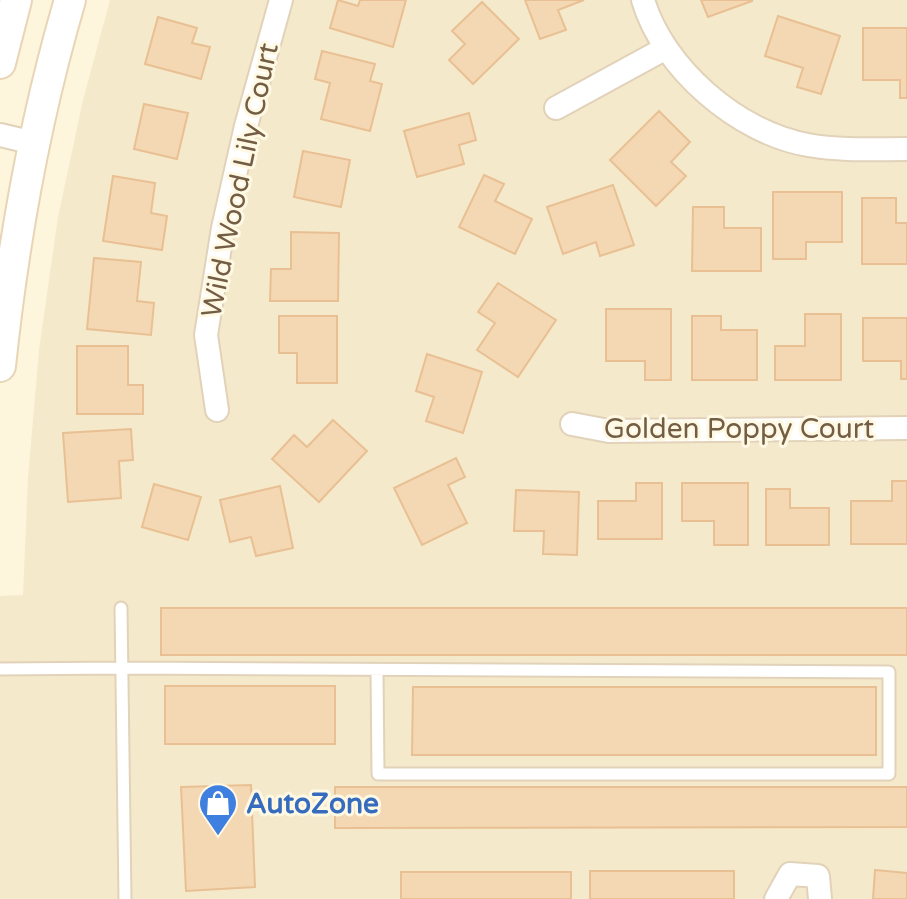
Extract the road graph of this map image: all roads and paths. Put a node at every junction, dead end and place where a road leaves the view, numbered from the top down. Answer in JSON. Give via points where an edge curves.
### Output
{"nodes":[{"id":1,"x":16,"y":0,"type":"edge"},
{"id":2,"x":70,"y":0,"type":"edge"},
{"id":3,"x":281,"y":0,"type":"edge"},
{"id":4,"x":643,"y":0,"type":"edge"},
{"id":5,"x":666,"y":48,"type":"junction"},
{"id":6,"x":0,"y":63,"type":"edge"},
{"id":7,"x":556,"y":108,"type":"dead end"},
{"id":8,"x":0,"y":135,"type":"edge"},
{"id":9,"x":34,"y":143,"type":"junction"},
{"id":10,"x":907,"y":149,"type":"edge"},
{"id":11,"x":0,"y":366,"type":"edge"},
{"id":12,"x":217,"y":410,"type":"dead end"},
{"id":13,"x":572,"y":424,"type":"dead end"},
{"id":14,"x":907,"y":428,"type":"edge"},
{"id":15,"x":121,"y":608,"type":"dead end"},
{"id":16,"x":122,"y":668,"type":"junction"},
{"id":17,"x":0,"y":669,"type":"edge"},
{"id":18,"x":377,"y":670,"type":"junction"},
{"id":19,"x":819,"y":888,"type":"edge"},
{"id":20,"x":125,"y":899,"type":"edge"},
{"id":21,"x":776,"y":899,"type":"edge"}],
"edges":[{"from":1,"to":6,"type":"main road"},
{"from":2,"to":9,"type":"main road"},
{"from":3,"to":12,"type":"street","name":"Wild Wood Lily Court","via":[[226,213],[206,335]]},
{"from":4,"to":5,"type":"street"},
{"from":5,"to":7,"type":"street"},
{"from":5,"to":10,"type":"street","via":[[719,104],[774,135],[834,149]]},
{"from":8,"to":9,"type":"street"},
{"from":9,"to":11,"type":"main road"},
{"from":13,"to":14,"type":"street","name":"Golden Poppy Court","via":[[609,431]]},
{"from":15,"to":16,"type":"lane"},
{"from":16,"to":17,"type":"lane"},
{"from":16,"to":18,"type":"lane"},
{"from":16,"to":20,"type":"lane"},
{"from":18,"to":18,"type":"lane","via":[[889,672],[889,774],[378,774]]},
{"from":19,"to":21,"type":"street","via":[[790,874]]}]}
